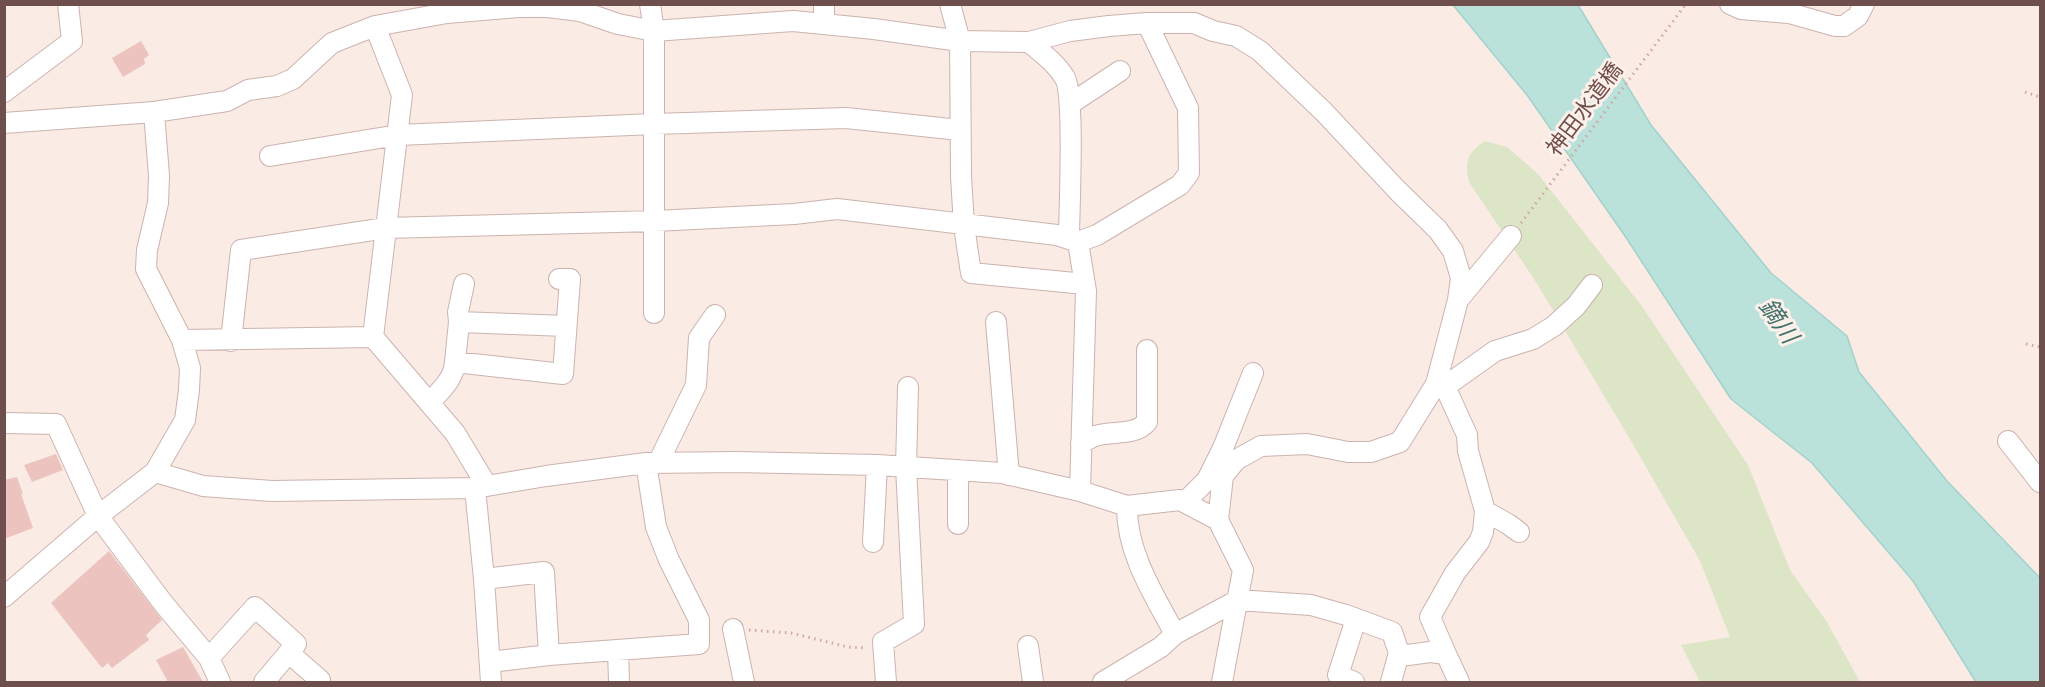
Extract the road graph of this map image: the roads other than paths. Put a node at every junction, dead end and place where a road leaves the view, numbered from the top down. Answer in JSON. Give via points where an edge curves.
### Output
{"nodes":[{"id":1,"x":68,"y":4,"type":"edge"},
{"id":2,"x":650,"y":4,"type":"edge"},
{"id":3,"x":950,"y":4,"type":"edge"},
{"id":4,"x":1730,"y":4,"type":"edge"},
{"id":5,"x":1864,"y":4,"type":"edge"},
{"id":6,"x":544,"y":6,"type":"edge"},
{"id":7,"x":486,"y":7,"type":"edge"},
{"id":8,"x":824,"y":14,"type":"edge"},
{"id":9,"x":1147,"y":23,"type":"junction"},
{"id":10,"x":375,"y":26,"type":"junction"},
{"id":11,"x":654,"y":31,"type":"junction"},
{"id":12,"x":960,"y":41,"type":"junction"},
{"id":13,"x":1029,"y":42,"type":"junction"},
{"id":14,"x":1120,"y":70,"type":"dead end"},
{"id":15,"x":4,"y":92,"type":"edge"},
{"id":16,"x":1070,"y":104,"type":"junction"},
{"id":17,"x":154,"y":112,"type":"junction"},
{"id":18,"x":4,"y":123,"type":"edge"},
{"id":19,"x":654,"y":124,"type":"junction"},
{"id":20,"x":960,"y":130,"type":"junction"},
{"id":21,"x":398,"y":135,"type":"junction"},
{"id":22,"x":270,"y":156,"type":"dead end"},
{"id":23,"x":655,"y":221,"type":"junction"},
{"id":24,"x":963,"y":226,"type":"junction"},
{"id":25,"x":386,"y":228,"type":"junction"},
{"id":26,"x":1511,"y":236,"type":"road end"},
{"id":27,"x":1074,"y":241,"type":"junction"},
{"id":28,"x":559,"y":279,"type":"dead end"},
{"id":29,"x":464,"y":284,"type":"dead end"},
{"id":30,"x":1085,"y":284,"type":"junction"},
{"id":31,"x":1592,"y":285,"type":"dead end"},
{"id":32,"x":1458,"y":300,"type":"junction"},
{"id":33,"x":654,"y":313,"type":"dead end"},
{"id":34,"x":715,"y":315,"type":"dead end"},
{"id":35,"x":459,"y":322,"type":"junction"},
{"id":36,"x":996,"y":322,"type":"dead end"},
{"id":37,"x":566,"y":326,"type":"junction"},
{"id":38,"x":373,"y":337,"type":"junction"},
{"id":39,"x":182,"y":340,"type":"junction"},
{"id":40,"x":231,"y":341,"type":"junction"},
{"id":41,"x":1147,"y":350,"type":"dead end"},
{"id":42,"x":455,"y":362,"type":"junction"},
{"id":43,"x":1253,"y":373,"type":"dead end"},
{"id":44,"x":1436,"y":384,"type":"junction"},
{"id":45,"x":908,"y":387,"type":"dead end"},
{"id":46,"x":430,"y":402,"type":"junction"},
{"id":47,"x":4,"y":423,"type":"edge"},
{"id":48,"x":2008,"y":441,"type":"dead end"},
{"id":49,"x":1081,"y":444,"type":"junction"},
{"id":50,"x":652,"y":463,"type":"junction"},
{"id":51,"x":877,"y":465,"type":"junction"},
{"id":52,"x":906,"y":467,"type":"junction"},
{"id":53,"x":958,"y":470,"type":"junction"},
{"id":54,"x":155,"y":472,"type":"junction"},
{"id":55,"x":1009,"y":475,"type":"junction"},
{"id":56,"x":2040,"y":482,"type":"edge"},
{"id":57,"x":481,"y":487,"type":"junction"},
{"id":58,"x":1080,"y":491,"type":"junction"},
{"id":59,"x":1185,"y":502,"type":"junction"},
{"id":60,"x":1127,"y":506,"type":"junction"},
{"id":61,"x":1485,"y":511,"type":"junction"},
{"id":62,"x":98,"y":516,"type":"junction"},
{"id":63,"x":1218,"y":520,"type":"junction"},
{"id":64,"x":958,"y":524,"type":"dead end"},
{"id":65,"x":1519,"y":532,"type":"dead end"},
{"id":66,"x":873,"y":542,"type":"dead end"},
{"id":67,"x":484,"y":579,"type":"junction"},
{"id":68,"x":4,"y":597,"type":"edge"},
{"id":69,"x":1238,"y":600,"type":"junction"},
{"id":70,"x":1356,"y":619,"type":"junction"},
{"id":71,"x":733,"y":629,"type":"road end"},
{"id":72,"x":1175,"y":634,"type":"junction"},
{"id":73,"x":1028,"y":646,"type":"dead end"},
{"id":74,"x":618,"y":650,"type":"junction"},
{"id":75,"x":1400,"y":652,"type":"junction"},
{"id":76,"x":289,"y":653,"type":"junction"},
{"id":77,"x":1446,"y":654,"type":"junction"},
{"id":78,"x":549,"y":655,"type":"junction"},
{"id":79,"x":209,"y":658,"type":"junction"},
{"id":80,"x":490,"y":662,"type":"junction"},
{"id":81,"x":320,"y":680,"type":"dead end"},
{"id":82,"x":220,"y":682,"type":"edge"},
{"id":83,"x":264,"y":682,"type":"edge"},
{"id":84,"x":491,"y":682,"type":"edge"},
{"id":85,"x":619,"y":682,"type":"edge"},
{"id":86,"x":744,"y":682,"type":"edge"},
{"id":87,"x":886,"y":682,"type":"edge"},
{"id":88,"x":1033,"y":682,"type":"edge"},
{"id":89,"x":1103,"y":682,"type":"edge"},
{"id":90,"x":1222,"y":682,"type":"edge"},
{"id":91,"x":1354,"y":682,"type":"edge"},
{"id":92,"x":1391,"y":682,"type":"edge"},
{"id":93,"x":1459,"y":682,"type":"edge"}],
"edges":[{"from":1,"to":15,"type":"street","via":[[72,41]]},
{"from":2,"to":11,"type":"street"},
{"from":3,"to":12,"type":"street"},
{"from":4,"to":5,"type":"street","via":[[1844,26],[1858,16]]},
{"from":6,"to":7,"type":"street"},
{"from":6,"to":11,"type":"street","via":[[580,11]]},
{"from":7,"to":10,"type":"street"},
{"from":8,"to":11,"type":"street","via":[[793,21]]},
{"from":8,"to":12,"type":"street","via":[[874,28]]},
{"from":9,"to":13,"type":"street","via":[[1070,31]]},
{"from":9,"to":27,"type":"street","via":[[1188,108],[1189,173],[1180,185],[1116,225],[1096,236]]},
{"from":9,"to":32,"type":"street","via":[[1194,23],[1236,36],[1260,51],[1438,230],[1453,251],[1461,278]]},
{"from":10,"to":17,"type":"street","via":[[332,43],[292,79],[277,86],[248,90],[227,101]]},
{"from":10,"to":21,"type":"street","via":[[402,94]]},
{"from":11,"to":19,"type":"street"},
{"from":12,"to":13,"type":"street"},
{"from":12,"to":20,"type":"street"},
{"from":13,"to":16,"type":"street","via":[[1066,80]]},
{"from":14,"to":16,"type":"street"},
{"from":16,"to":27,"type":"street"},
{"from":17,"to":18,"type":"street"},
{"from":17,"to":39,"type":"street","via":[[158,203],[146,269]]},
{"from":19,"to":20,"type":"street","via":[[846,118]]},
{"from":19,"to":21,"type":"street"},
{"from":19,"to":23,"type":"street"},
{"from":20,"to":24,"type":"street"},
{"from":21,"to":22,"type":"street"},
{"from":21,"to":25,"type":"street"},
{"from":23,"to":24,"type":"street","via":[[837,209]]},
{"from":23,"to":25,"type":"street"},
{"from":23,"to":33,"type":"street"},
{"from":24,"to":27,"type":"street"},
{"from":24,"to":30,"type":"street","via":[[971,273]]},
{"from":25,"to":38,"type":"street"},
{"from":25,"to":40,"type":"street","via":[[241,250]]},
{"from":26,"to":32,"type":"street"},
{"from":27,"to":30,"type":"street"},
{"from":28,"to":37,"type":"street","via":[[570,279]]},
{"from":29,"to":35,"type":"street"},
{"from":30,"to":49,"type":"street"},
{"from":31,"to":44,"type":"street","via":[[1554,326],[1533,339],[1495,351],[1450,383]]},
{"from":32,"to":44,"type":"street"},
{"from":34,"to":50,"type":"street","via":[[699,338],[696,385]]},
{"from":35,"to":37,"type":"street"},
{"from":35,"to":42,"type":"street"},
{"from":36,"to":55,"type":"street"},
{"from":37,"to":42,"type":"street","via":[[563,374]]},
{"from":38,"to":40,"type":"street"},
{"from":38,"to":46,"type":"street"},
{"from":39,"to":40,"type":"street"},
{"from":39,"to":54,"type":"street","via":[[190,368],[185,420]]},
{"from":41,"to":49,"type":"street","via":[[1147,422],[1130,432],[1096,435]]},
{"from":42,"to":46,"type":"street","via":[[445,386]]},
{"from":43,"to":59,"type":"street","via":[[1207,480]]},
{"from":44,"to":61,"type":"street","via":[[1447,391],[1467,435]]},
{"from":44,"to":63,"type":"street","via":[[1400,442],[1371,452],[1307,444],[1261,446],[1236,460],[1223,476]]},
{"from":45,"to":52,"type":"street"},
{"from":46,"to":57,"type":"street","via":[[455,433]]},
{"from":47,"to":62,"type":"street","via":[[56,424]]},
{"from":48,"to":56,"type":"street"},
{"from":49,"to":58,"type":"street"},
{"from":50,"to":51,"type":"street"},
{"from":50,"to":57,"type":"street"},
{"from":50,"to":74,"type":"street","via":[[656,527],[699,620],[699,644]]},
{"from":51,"to":52,"type":"street"},
{"from":51,"to":66,"type":"street"},
{"from":52,"to":53,"type":"street"},
{"from":52,"to":87,"type":"street","via":[[914,624],[883,642]]},
{"from":53,"to":55,"type":"street"},
{"from":53,"to":64,"type":"street"},
{"from":54,"to":57,"type":"street","via":[[203,486],[272,491]]},
{"from":54,"to":62,"type":"street"},
{"from":55,"to":58,"type":"street"},
{"from":57,"to":67,"type":"street"},
{"from":58,"to":60,"type":"street"},
{"from":59,"to":60,"type":"street"},
{"from":59,"to":63,"type":"street"},
{"from":60,"to":72,"type":"street","via":[[1139,567]]},
{"from":61,"to":65,"type":"street"},
{"from":61,"to":77,"type":"street","via":[[1479,542],[1455,573],[1430,617]]},
{"from":62,"to":68,"type":"street"},
{"from":62,"to":79,"type":"street"},
{"from":63,"to":69,"type":"street","via":[[1244,570]]},
{"from":67,"to":78,"type":"street","via":[[544,572]]},
{"from":67,"to":80,"type":"street"},
{"from":69,"to":70,"type":"street","via":[[1311,605]]},
{"from":69,"to":72,"type":"street"},
{"from":69,"to":90,"type":"street"},
{"from":70,"to":75,"type":"street","via":[[1392,632]]},
{"from":70,"to":91,"type":"street","via":[[1338,675]]},
{"from":71,"to":86,"type":"street"},
{"from":72,"to":89,"type":"street","via":[[1161,647]]},
{"from":73,"to":88,"type":"street"},
{"from":74,"to":78,"type":"street"},
{"from":74,"to":85,"type":"street"},
{"from":75,"to":77,"type":"street"},
{"from":75,"to":92,"type":"street"},
{"from":76,"to":79,"type":"street","via":[[296,644],[255,607]]},
{"from":76,"to":81,"type":"street"},
{"from":76,"to":83,"type":"street"},
{"from":77,"to":93,"type":"street"},
{"from":78,"to":80,"type":"street"},
{"from":79,"to":82,"type":"street"},
{"from":80,"to":84,"type":"street"}]}
